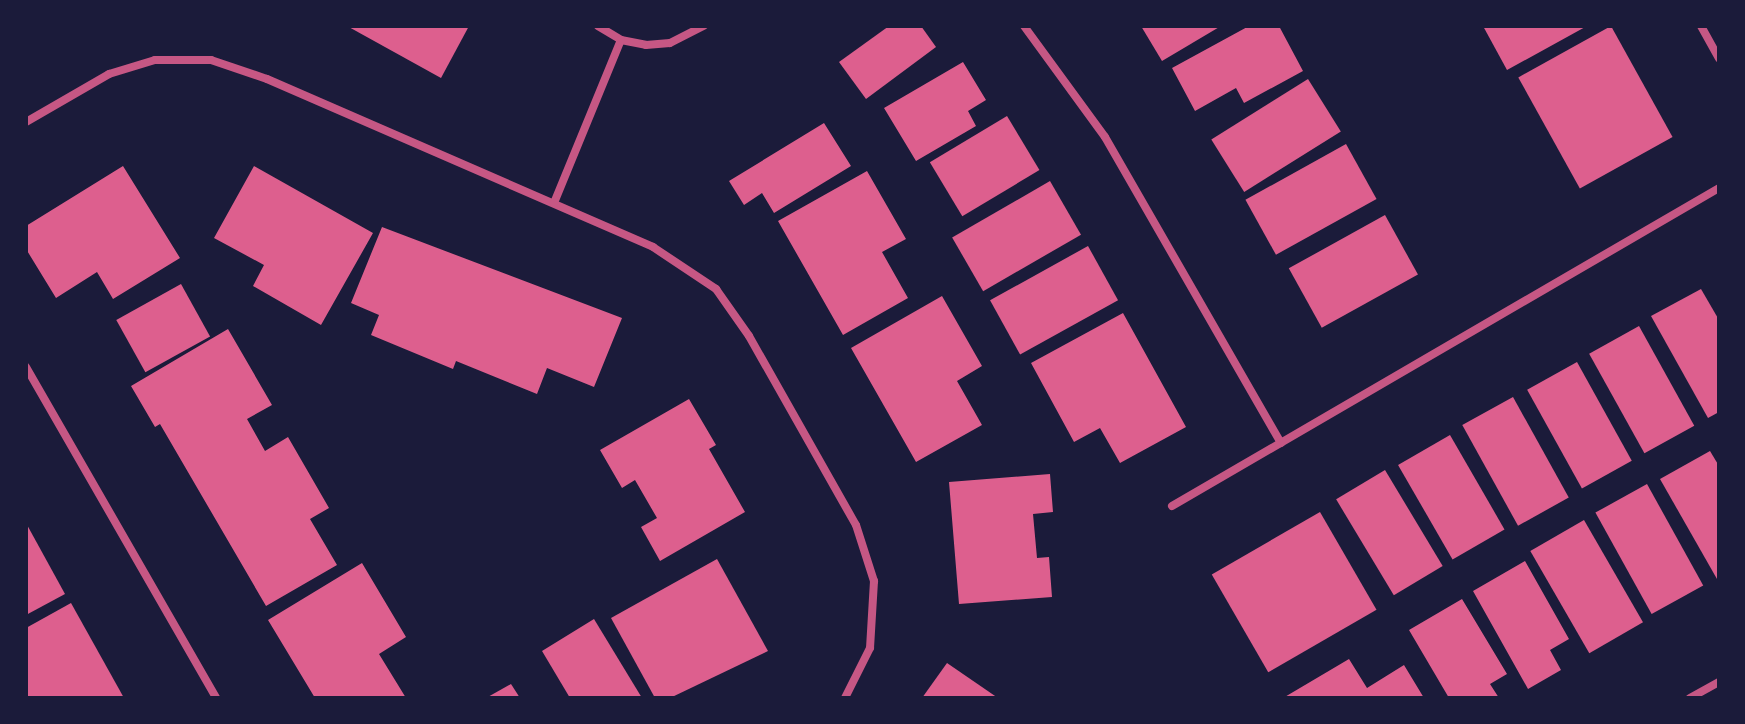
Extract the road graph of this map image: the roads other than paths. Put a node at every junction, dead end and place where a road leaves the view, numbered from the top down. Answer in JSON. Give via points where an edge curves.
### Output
{"nodes":[{"id":1,"x":598,"y":26,"type":"edge"},
{"id":2,"x":704,"y":26,"type":"edge"},
{"id":3,"x":1024,"y":26,"type":"edge"},
{"id":4,"x":1701,"y":26,"type":"edge"},
{"id":5,"x":621,"y":40,"type":"junction"},
{"id":6,"x":1719,"y":58,"type":"edge"},
{"id":7,"x":26,"y":122,"type":"edge"},
{"id":8,"x":1719,"y":188,"type":"edge"},
{"id":9,"x":554,"y":203,"type":"junction"},
{"id":10,"x":26,"y":367,"type":"edge"},
{"id":11,"x":1281,"y":443,"type":"junction"},
{"id":12,"x":1172,"y":506,"type":"dead end"},
{"id":13,"x":1719,"y":682,"type":"edge"},
{"id":14,"x":216,"y":698,"type":"edge"},
{"id":15,"x":845,"y":698,"type":"edge"},
{"id":16,"x":1690,"y":698,"type":"edge"}],
"edges":[{"from":1,"to":5,"type":"street"},
{"from":2,"to":5,"type":"street","via":[[670,43]]},
{"from":3,"to":11,"type":"street","via":[[1105,137]]},
{"from":4,"to":6,"type":"street"},
{"from":5,"to":9,"type":"street"},
{"from":7,"to":9,"type":"street","via":[[109,74],[155,60],[211,60]]},
{"from":8,"to":11,"type":"street"},
{"from":9,"to":15,"type":"street","via":[[653,247],[716,289],[749,336],[856,525],[874,581],[870,648]]},
{"from":10,"to":14,"type":"street"},
{"from":11,"to":12,"type":"street"},
{"from":13,"to":16,"type":"street"}]}
